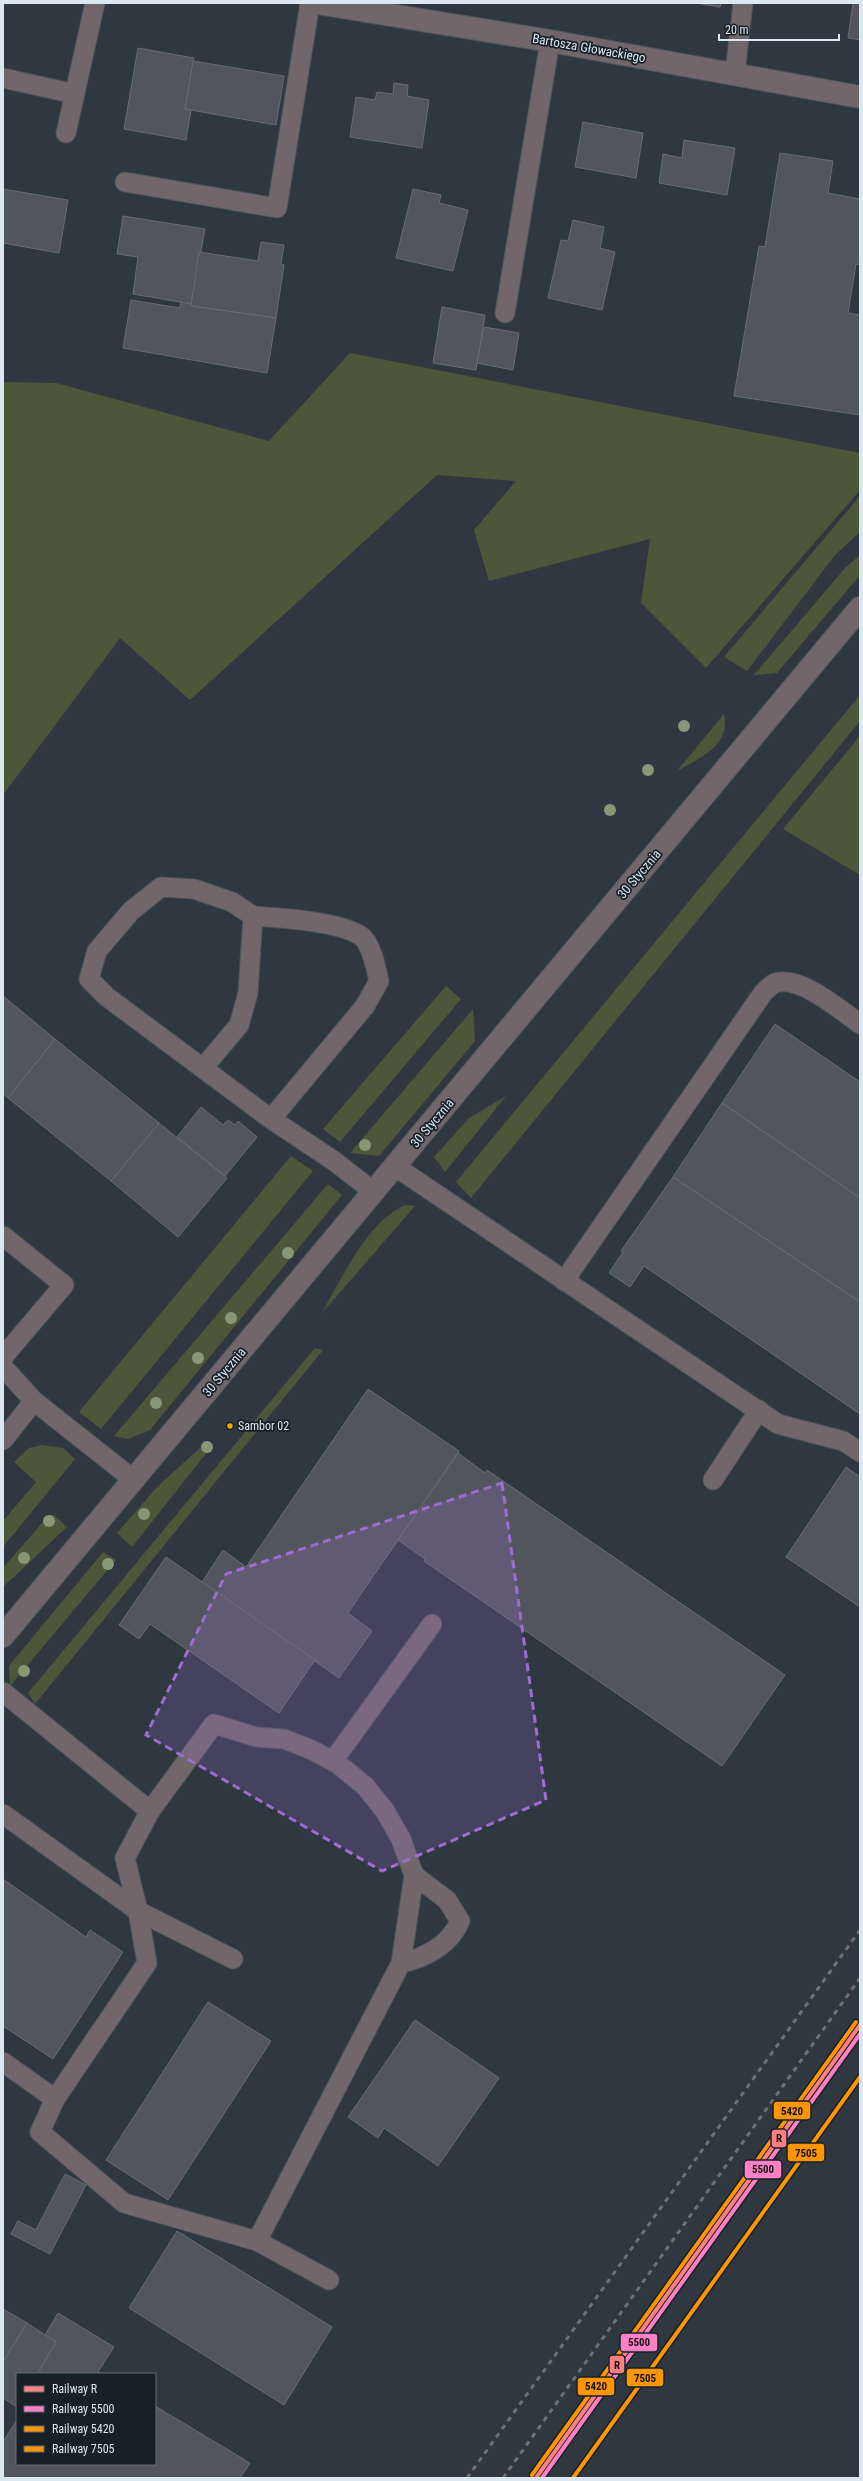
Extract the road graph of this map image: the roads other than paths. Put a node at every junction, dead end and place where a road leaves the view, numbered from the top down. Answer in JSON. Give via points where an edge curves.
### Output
{"nodes":[{"id":1,"x":95,"y":3,"type":"edge"},
{"id":2,"x":310,"y":3,"type":"edge"},
{"id":3,"x":317,"y":3,"type":"edge"},
{"id":4,"x":743,"y":3,"type":"edge"},
{"id":5,"x":550,"y":41,"type":"junction"},
{"id":6,"x":735,"y":73,"type":"junction"},
{"id":7,"x":3,"y":78,"type":"edge"},
{"id":8,"x":74,"y":94,"type":"junction"},
{"id":9,"x":860,"y":97,"type":"edge"},
{"id":10,"x":66,"y":133,"type":"dead end"},
{"id":11,"x":124,"y":182,"type":"dead end"},
{"id":12,"x":504,"y":313,"type":"dead end"},
{"id":13,"x":860,"y":608,"type":"edge"},
{"id":14,"x":253,"y":916,"type":"junction"},
{"id":15,"x":860,"y":1024,"type":"edge"},
{"id":16,"x":203,"y":1068,"type":"junction"},
{"id":17,"x":271,"y":1119,"type":"junction"},
{"id":18,"x":396,"y":1167,"type":"junction"},
{"id":19,"x":374,"y":1192,"type":"junction"},
{"id":20,"x":3,"y":1236,"type":"edge"},
{"id":21,"x":564,"y":1281,"type":"junction"},
{"id":22,"x":3,"y":1357,"type":"edge"},
{"id":23,"x":3,"y":1367,"type":"edge"},
{"id":24,"x":34,"y":1401,"type":"junction"},
{"id":25,"x":759,"y":1410,"type":"junction"},
{"id":26,"x":3,"y":1440,"type":"edge"},
{"id":27,"x":860,"y":1452,"type":"edge"},
{"id":28,"x":134,"y":1480,"type":"junction"},
{"id":29,"x":713,"y":1480,"type":"dead end"},
{"id":30,"x":432,"y":1624,"type":"dead end"},
{"id":31,"x":3,"y":1636,"type":"edge"},
{"id":32,"x":3,"y":1692,"type":"edge"},
{"id":33,"x":332,"y":1761,"type":"junction"},
{"id":34,"x":150,"y":1811,"type":"junction"},
{"id":35,"x":3,"y":1814,"type":"edge"},
{"id":36,"x":414,"y":1875,"type":"junction"},
{"id":37,"x":138,"y":1911,"type":"junction"},
{"id":38,"x":233,"y":1958,"type":"dead end"},
{"id":39,"x":401,"y":1963,"type":"junction"},
{"id":40,"x":3,"y":2062,"type":"edge"},
{"id":41,"x":55,"y":2099,"type":"junction"},
{"id":42,"x":257,"y":2241,"type":"junction"},
{"id":43,"x":329,"y":2280,"type":"dead end"}],
"edges":[{"from":1,"to":8,"type":"lane"},
{"from":2,"to":11,"type":"lane","via":[[277,208]]},
{"from":3,"to":5,"type":"street","name":"Bartosza Głowackiego"},
{"from":4,"to":6,"type":"lane"},
{"from":5,"to":6,"type":"street","name":"Bartosza Głowackiego"},
{"from":5,"to":12,"type":"lane"},
{"from":6,"to":9,"type":"street","name":"Bartosza Głowackiego"},
{"from":7,"to":8,"type":"lane"},
{"from":8,"to":10,"type":"lane"},
{"from":13,"to":18,"type":"street","name":"30 Stycznia"},
{"from":14,"to":16,"type":"lane","via":[[248,993],[239,1025]]},
{"from":14,"to":16,"type":"lane","via":[[232,902],[194,889],[161,887],[131,911],[97,951],[89,980],[107,997]]},
{"from":14,"to":17,"type":"lane","via":[[334,926],[362,936],[374,958],[378,981],[365,1006]]},
{"from":15,"to":21,"type":"lane","via":[[804,986],[789,982],[774,983],[763,993]]},
{"from":16,"to":17,"type":"lane"},
{"from":17,"to":19,"type":"lane","via":[[334,1161]]},
{"from":18,"to":19,"type":"street","name":"30 Stycznia"},
{"from":18,"to":21,"type":"lane"},
{"from":19,"to":28,"type":"street","name":"30 Stycznia"},
{"from":20,"to":22,"type":"lane","via":[[64,1285]]},
{"from":21,"to":25,"type":"lane"},
{"from":23,"to":24,"type":"lane"},
{"from":24,"to":26,"type":"lane"},
{"from":24,"to":28,"type":"lane"},
{"from":25,"to":27,"type":"lane","via":[[778,1424],[843,1441]]},
{"from":25,"to":29,"type":"lane"},
{"from":28,"to":31,"type":"street","name":"30 Stycznia"},
{"from":30,"to":33,"type":"lane"},
{"from":32,"to":34,"type":"lane"},
{"from":33,"to":34,"type":"lane","via":[[284,1739],[256,1737],[214,1724]]},
{"from":33,"to":36,"type":"lane","via":[[365,1786],[385,1811],[401,1838]]},
{"from":34,"to":37,"type":"lane","via":[[125,1858]]},
{"from":35,"to":37,"type":"lane"},
{"from":36,"to":39,"type":"lane"},
{"from":36,"to":39,"type":"lane","via":[[447,1900],[460,1921],[456,1930],[438,1947],[420,1959]]},
{"from":37,"to":38,"type":"lane"},
{"from":37,"to":41,"type":"lane","via":[[147,1963]]},
{"from":39,"to":42,"type":"lane"},
{"from":40,"to":41,"type":"lane"},
{"from":41,"to":42,"type":"lane","via":[[40,2132],[124,2203]]},
{"from":42,"to":43,"type":"lane"}]}
